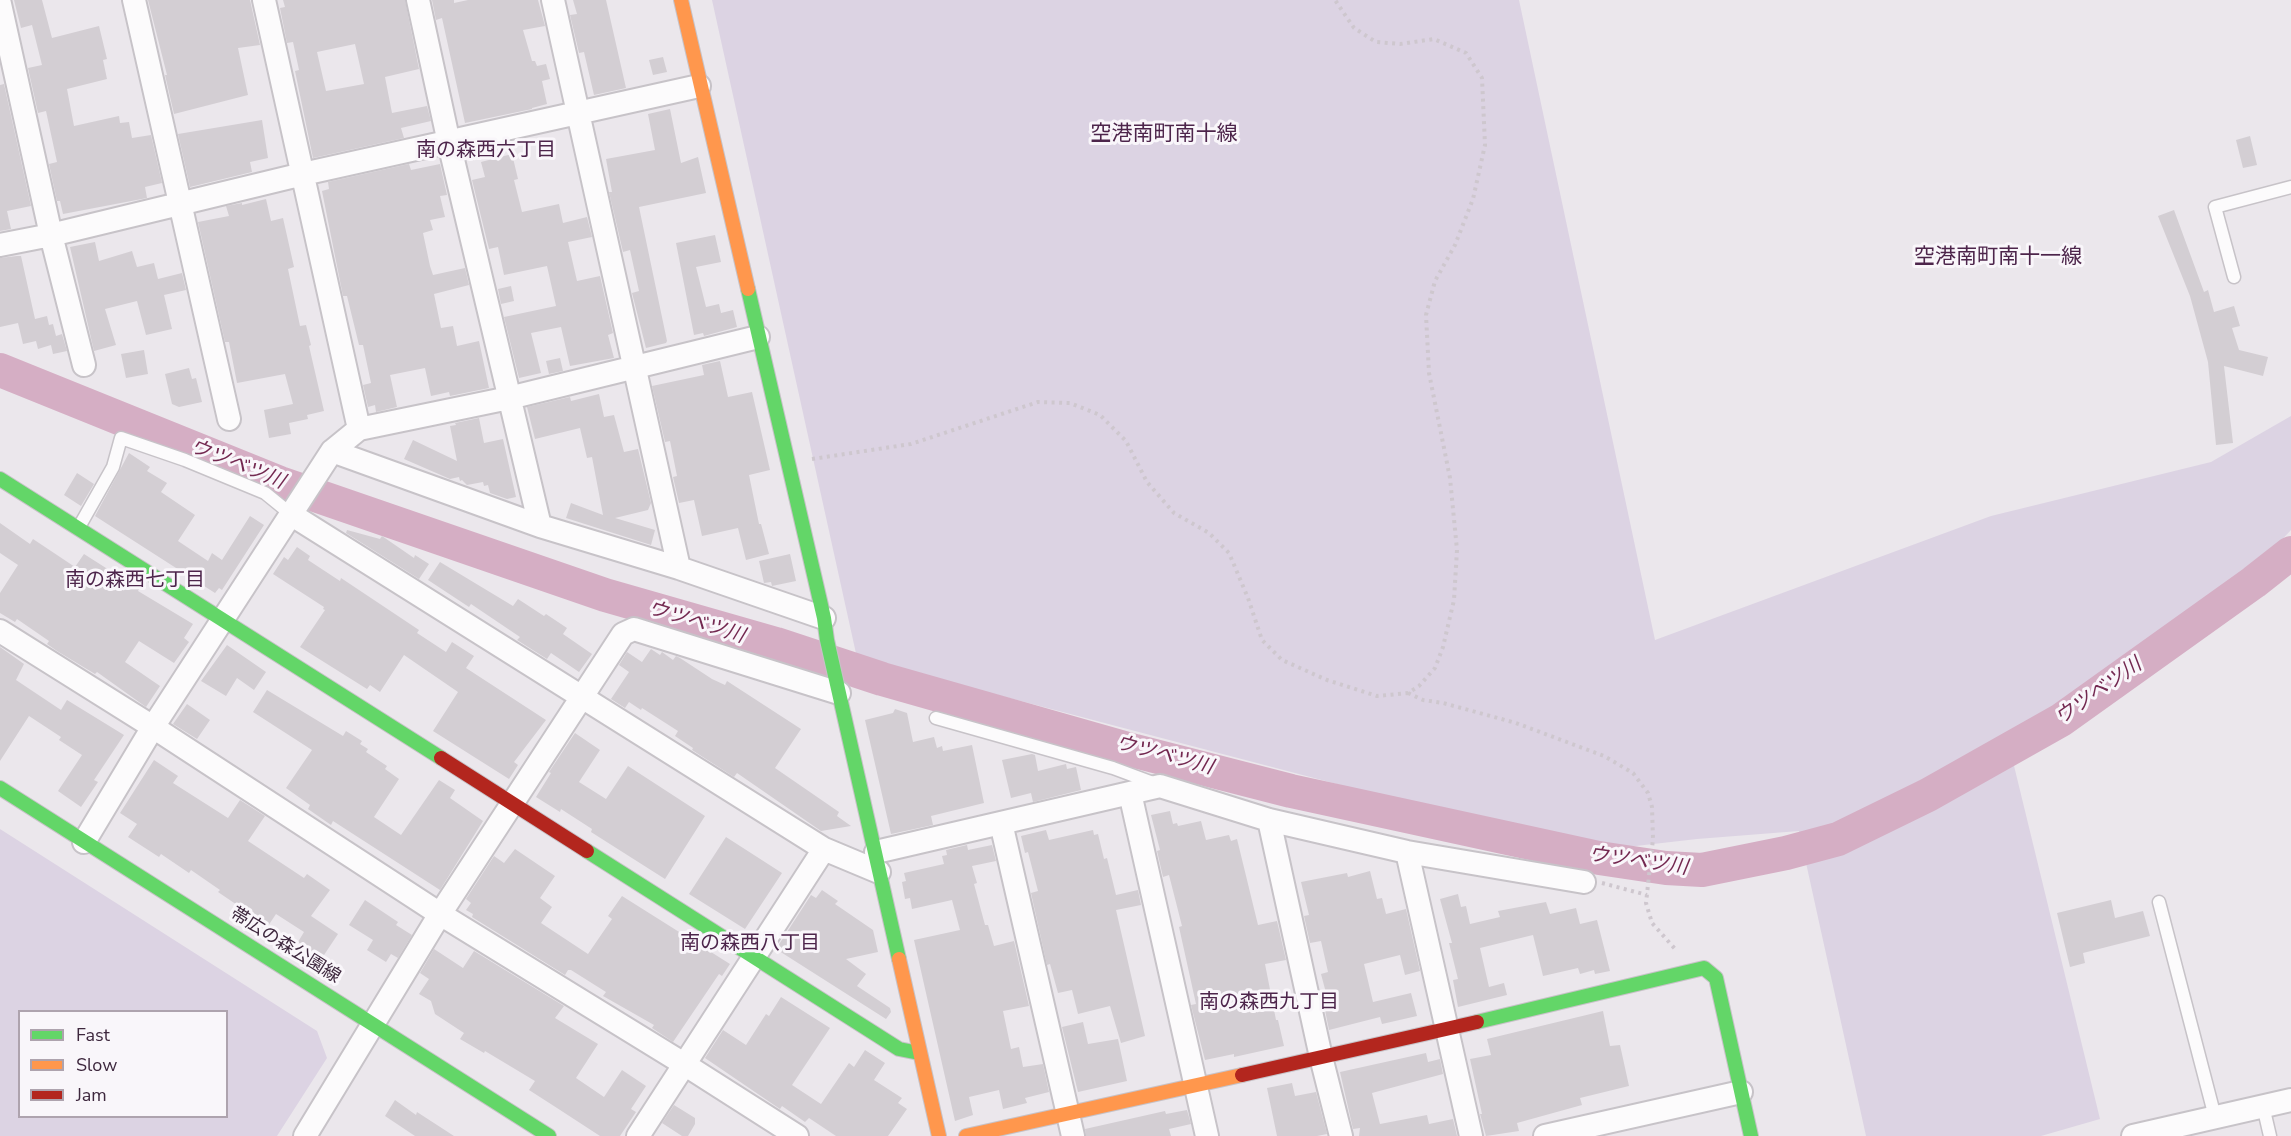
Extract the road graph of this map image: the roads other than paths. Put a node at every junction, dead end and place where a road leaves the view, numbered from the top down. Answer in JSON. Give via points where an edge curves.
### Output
{"nodes":[{"id":1,"x":134,"y":0,"type":"edge"},
{"id":2,"x":264,"y":0,"type":"edge"},
{"id":3,"x":418,"y":0,"type":"edge"},
{"id":4,"x":553,"y":0,"type":"edge"},
{"id":5,"x":681,"y":0,"type":"edge"},
{"id":6,"x":0,"y":4,"type":"edge"},
{"id":7,"x":699,"y":86,"type":"junction"},
{"id":8,"x":579,"y":114,"type":"junction"},
{"id":9,"x":449,"y":143,"type":"junction"},
{"id":10,"x":303,"y":174,"type":"junction"},
{"id":11,"x":2291,"y":187,"type":"edge"},
{"id":12,"x":178,"y":203,"type":"junction"},
{"id":13,"x":51,"y":235,"type":"junction"},
{"id":14,"x":0,"y":245,"type":"edge"},
{"id":15,"x":2234,"y":277,"type":"dead end"},
{"id":16,"x":758,"y":337,"type":"junction"},
{"id":17,"x":84,"y":365,"type":"dead end"},
{"id":18,"x":633,"y":366,"type":"junction"},
{"id":19,"x":509,"y":398,"type":"junction"},
{"id":20,"x":229,"y":419,"type":"dead end"},
{"id":21,"x":359,"y":429,"type":"junction"},
{"id":22,"x":327,"y":459,"type":"junction"},
{"id":23,"x":0,"y":479,"type":"edge"},
{"id":24,"x":296,"y":508,"type":"junction"},
{"id":25,"x":540,"y":526,"type":"junction"},
{"id":26,"x":79,"y":528,"type":"junction"},
{"id":27,"x":678,"y":568,"type":"junction"},
{"id":28,"x":824,"y":618,"type":"junction"},
{"id":29,"x":223,"y":619,"type":"junction"},
{"id":30,"x":0,"y":631,"type":"edge"},
{"id":31,"x":838,"y":688,"type":"junction"},
{"id":32,"x":583,"y":697,"type":"junction"},
{"id":33,"x":936,"y":718,"type":"dead end"},
{"id":34,"x":153,"y":727,"type":"junction"},
{"id":35,"x":1160,"y":786,"type":"junction"},
{"id":36,"x":0,"y":788,"type":"edge"},
{"id":37,"x":1130,"y":793,"type":"junction"},
{"id":38,"x":511,"y":804,"type":"junction"},
{"id":39,"x":1269,"y":820,"type":"junction"},
{"id":40,"x":1001,"y":823,"type":"junction"},
{"id":41,"x":84,"y":842,"type":"junction"},
{"id":42,"x":824,"y":849,"type":"junction"},
{"id":43,"x":1407,"y":852,"type":"junction"},
{"id":44,"x":877,"y":862,"type":"junction"},
{"id":45,"x":1584,"y":882,"type":"road end"},
{"id":46,"x":2159,"y":902,"type":"dead end"},
{"id":47,"x":440,"y":915,"type":"junction"},
{"id":48,"x":752,"y":957,"type":"junction"},
{"id":49,"x":373,"y":1023,"type":"junction"},
{"id":50,"x":1446,"y":1029,"type":"junction"},
{"id":51,"x":919,"y":1053,"type":"junction"},
{"id":52,"x":1321,"y":1057,"type":"junction"},
{"id":53,"x":684,"y":1064,"type":"junction"},
{"id":54,"x":1196,"y":1085,"type":"junction"},
{"id":55,"x":1741,"y":1092,"type":"junction"},
{"id":56,"x":2291,"y":1100,"type":"edge"},
{"id":57,"x":2263,"y":1106,"type":"junction"},
{"id":58,"x":1068,"y":1112,"type":"junction"},
{"id":59,"x":2206,"y":1125,"type":"edge"},
{"id":60,"x":305,"y":1136,"type":"edge"},
{"id":61,"x":549,"y":1136,"type":"edge"},
{"id":62,"x":638,"y":1136,"type":"edge"},
{"id":63,"x":797,"y":1136,"type":"edge"},
{"id":64,"x":939,"y":1136,"type":"edge"},
{"id":65,"x":966,"y":1136,"type":"edge"},
{"id":66,"x":1073,"y":1136,"type":"edge"},
{"id":67,"x":1207,"y":1136,"type":"edge"},
{"id":68,"x":1341,"y":1136,"type":"edge"},
{"id":69,"x":1471,"y":1136,"type":"edge"},
{"id":70,"x":1545,"y":1136,"type":"edge"},
{"id":71,"x":1751,"y":1136,"type":"edge"},
{"id":72,"x":2133,"y":1136,"type":"edge"},
{"id":73,"x":2270,"y":1136,"type":"edge"}],
"edges":[{"from":1,"to":12,"type":"street"},
{"from":2,"to":10,"type":"street"},
{"from":3,"to":9,"type":"street"},
{"from":4,"to":8,"type":"street"},
{"from":5,"to":7,"type":"street"},
{"from":6,"to":13,"type":"street"},
{"from":7,"to":8,"type":"street"},
{"from":7,"to":16,"type":"street"},
{"from":8,"to":9,"type":"street"},
{"from":8,"to":18,"type":"street"},
{"from":9,"to":10,"type":"street"},
{"from":9,"to":19,"type":"street"},
{"from":10,"to":12,"type":"street"},
{"from":10,"to":21,"type":"street"},
{"from":11,"to":15,"type":"lane","via":[[2215,207]]},
{"from":12,"to":13,"type":"street"},
{"from":12,"to":20,"type":"street"},
{"from":13,"to":14,"type":"street"},
{"from":13,"to":17,"type":"street"},
{"from":16,"to":18,"type":"street"},
{"from":16,"to":28,"type":"street"},
{"from":18,"to":19,"type":"street"},
{"from":18,"to":27,"type":"street"},
{"from":19,"to":21,"type":"street"},
{"from":19,"to":25,"type":"street"},
{"from":21,"to":22,"type":"street"},
{"from":22,"to":24,"type":"street"},
{"from":22,"to":25,"type":"street"},
{"from":23,"to":26,"type":"street"},
{"from":24,"to":26,"type":"lane","via":[[185,460],[122,438],[113,467]]},
{"from":24,"to":29,"type":"street"},
{"from":24,"to":32,"type":"street"},
{"from":25,"to":27,"type":"street"},
{"from":26,"to":29,"type":"street"},
{"from":27,"to":28,"type":"street"},
{"from":28,"to":31,"type":"street"},
{"from":29,"to":34,"type":"street"},
{"from":29,"to":38,"type":"street"},
{"from":30,"to":34,"type":"street"},
{"from":31,"to":32,"type":"street","via":[[634,629],[623,634]]},
{"from":31,"to":44,"type":"street"},
{"from":32,"to":38,"type":"street"},
{"from":32,"to":42,"type":"street"},
{"from":33,"to":35,"type":"lane","via":[[1113,768]]},
{"from":34,"to":41,"type":"street"},
{"from":34,"to":47,"type":"street"},
{"from":35,"to":37,"type":"street"},
{"from":35,"to":39,"type":"street"},
{"from":36,"to":41,"type":"street","name":"帯広の森公園線"},
{"from":37,"to":40,"type":"street"},
{"from":37,"to":54,"type":"street"},
{"from":38,"to":47,"type":"street"},
{"from":38,"to":48,"type":"street"},
{"from":39,"to":43,"type":"street"},
{"from":39,"to":52,"type":"street"},
{"from":40,"to":44,"type":"street"},
{"from":40,"to":58,"type":"street"},
{"from":41,"to":49,"type":"street","name":"帯広の森公園線"},
{"from":42,"to":44,"type":"street"},
{"from":42,"to":48,"type":"street"},
{"from":43,"to":45,"type":"street"},
{"from":43,"to":50,"type":"street"},
{"from":44,"to":51,"type":"street"},
{"from":46,"to":59,"type":"lane"},
{"from":47,"to":49,"type":"street"},
{"from":47,"to":53,"type":"street"},
{"from":48,"to":51,"type":"street","via":[[899,1049]]},
{"from":48,"to":53,"type":"street"},
{"from":49,"to":60,"type":"street"},
{"from":49,"to":61,"type":"street","name":"帯広の森公園線"},
{"from":50,"to":52,"type":"street"},
{"from":50,"to":55,"type":"street","via":[[1704,968],[1716,978]]},
{"from":50,"to":69,"type":"street"},
{"from":51,"to":64,"type":"street"},
{"from":52,"to":54,"type":"street"},
{"from":52,"to":68,"type":"street"},
{"from":53,"to":62,"type":"street"},
{"from":53,"to":63,"type":"street"},
{"from":54,"to":58,"type":"street"},
{"from":54,"to":67,"type":"street"},
{"from":55,"to":70,"type":"street"},
{"from":55,"to":71,"type":"street"},
{"from":56,"to":57,"type":"street"},
{"from":57,"to":59,"type":"street"},
{"from":57,"to":73,"type":"lane"},
{"from":58,"to":65,"type":"street"},
{"from":58,"to":66,"type":"street"},
{"from":59,"to":72,"type":"street"}]}
